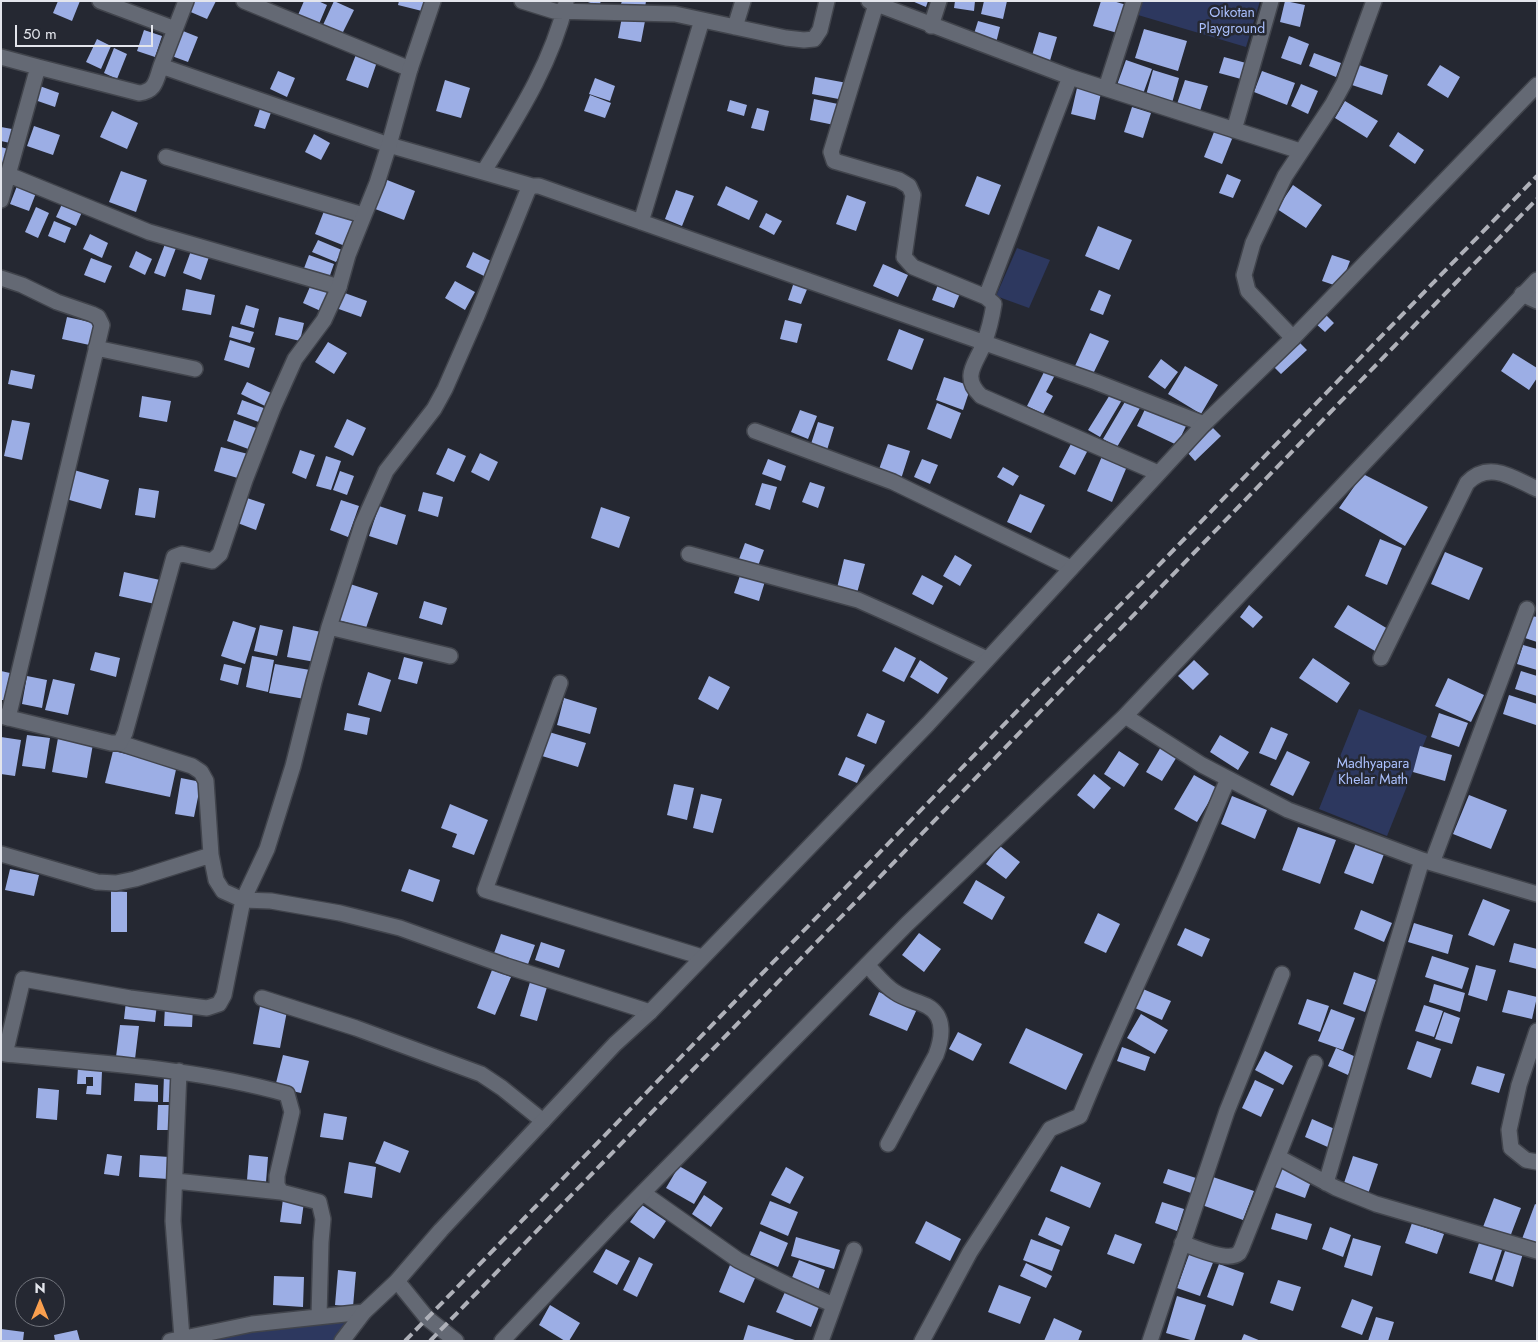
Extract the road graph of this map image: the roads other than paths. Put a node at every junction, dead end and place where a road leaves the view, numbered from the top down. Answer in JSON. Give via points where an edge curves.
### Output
{"nodes":[{"id":1,"x":100,"y":1,"type":"edge"},
{"id":2,"x":186,"y":1,"type":"edge"},
{"id":3,"x":244,"y":1,"type":"edge"},
{"id":4,"x":433,"y":1,"type":"edge"},
{"id":5,"x":522,"y":1,"type":"edge"},
{"id":6,"x":743,"y":1,"type":"edge"},
{"id":7,"x":827,"y":1,"type":"edge"},
{"id":8,"x":939,"y":1,"type":"edge"},
{"id":9,"x":1134,"y":1,"type":"edge"},
{"id":10,"x":1271,"y":1,"type":"edge"},
{"id":11,"x":1374,"y":1,"type":"edge"},
{"id":12,"x":874,"y":2,"type":"edge"},
{"id":13,"x":565,"y":6,"type":"edge"},
{"id":14,"x":702,"y":20,"type":"junction"},
{"id":15,"x":931,"y":26,"type":"junction"},
{"id":16,"x":735,"y":27,"type":"junction"},
{"id":17,"x":175,"y":29,"type":"junction"},
{"id":18,"x":1,"y":57,"type":"edge"},
{"id":19,"x":161,"y":66,"type":"junction"},
{"id":20,"x":38,"y":67,"type":"junction"},
{"id":21,"x":410,"y":69,"type":"junction"},
{"id":22,"x":1070,"y":77,"type":"junction"},
{"id":23,"x":1537,"y":85,"type":"edge"},
{"id":24,"x":1106,"y":88,"type":"junction"},
{"id":25,"x":1234,"y":130,"type":"junction"},
{"id":26,"x":389,"y":145,"type":"junction"},
{"id":27,"x":1300,"y":151,"type":"junction"},
{"id":28,"x":166,"y":157,"type":"dead end"},
{"id":29,"x":484,"y":171,"type":"junction"},
{"id":30,"x":9,"y":175,"type":"junction"},
{"id":31,"x":532,"y":186,"type":"junction"},
{"id":32,"x":1,"y":200,"type":"edge"},
{"id":33,"x":363,"y":215,"type":"junction"},
{"id":34,"x":641,"y":222,"type":"junction"},
{"id":35,"x":1,"y":278,"type":"edge"},
{"id":36,"x":1537,"y":280,"type":"edge"},
{"id":37,"x":339,"y":287,"type":"junction"},
{"id":38,"x":1522,"y":294,"type":"junction"},
{"id":39,"x":986,"y":297,"type":"junction"},
{"id":40,"x":1537,"y":301,"type":"edge"},
{"id":41,"x":1294,"y":338,"type":"junction"},
{"id":42,"x":984,"y":344,"type":"junction"},
{"id":43,"x":96,"y":348,"type":"junction"},
{"id":44,"x":195,"y":369,"type":"dead end"},
{"id":45,"x":1204,"y":424,"type":"junction"},
{"id":46,"x":754,"y":431,"type":"dead end"},
{"id":47,"x":1158,"y":473,"type":"junction"},
{"id":48,"x":1537,"y":489,"type":"edge"},
{"id":49,"x":689,"y":554,"type":"dead end"},
{"id":50,"x":1071,"y":568,"type":"junction"},
{"id":51,"x":1527,"y":609,"type":"dead end"},
{"id":52,"x":329,"y":626,"type":"junction"},
{"id":53,"x":450,"y":656,"type":"dead end"},
{"id":54,"x":1381,"y":658,"type":"dead end"},
{"id":55,"x":987,"y":659,"type":"junction"},
{"id":56,"x":560,"y":683,"type":"dead end"},
{"id":57,"x":1124,"y":716,"type":"junction"},
{"id":58,"x":5,"y":717,"type":"edge"},
{"id":59,"x":120,"y":743,"type":"junction"},
{"id":60,"x":1228,"y":779,"type":"junction"},
{"id":61,"x":1,"y":854,"type":"edge"},
{"id":62,"x":210,"y":855,"type":"junction"},
{"id":63,"x":1427,"y":862,"type":"junction"},
{"id":64,"x":1537,"y":894,"type":"edge"},
{"id":65,"x":243,"y":900,"type":"junction"},
{"id":66,"x":702,"y":958,"type":"junction"},
{"id":67,"x":866,"y":965,"type":"junction"},
{"id":68,"x":1282,"y":974,"type":"dead end"},
{"id":69,"x":262,"y":998,"type":"dead end"},
{"id":70,"x":650,"y":1012,"type":"junction"},
{"id":71,"x":1537,"y":1030,"type":"edge"},
{"id":72,"x":3,"y":1057,"type":"edge"},
{"id":73,"x":1315,"y":1064,"type":"dead end"},
{"id":74,"x":179,"y":1071,"type":"junction"},
{"id":75,"x":543,"y":1121,"type":"junction"},
{"id":76,"x":888,"y":1144,"type":"dead end"},
{"id":77,"x":1278,"y":1157,"type":"junction"},
{"id":78,"x":1537,"y":1162,"type":"edge"},
{"id":79,"x":175,"y":1181,"type":"junction"},
{"id":80,"x":1326,"y":1183,"type":"junction"},
{"id":81,"x":281,"y":1192,"type":"junction"},
{"id":82,"x":643,"y":1193,"type":"junction"},
{"id":83,"x":1182,"y":1244,"type":"junction"},
{"id":84,"x":854,"y":1250,"type":"dead end"},
{"id":85,"x":1537,"y":1251,"type":"edge"},
{"id":86,"x":397,"y":1281,"type":"junction"},
{"id":87,"x":834,"y":1304,"type":"junction"},
{"id":88,"x":364,"y":1312,"type":"junction"},
{"id":89,"x":318,"y":1316,"type":"junction"},
{"id":90,"x":176,"y":1340,"type":"edge"},
{"id":91,"x":342,"y":1341,"type":"edge"},
{"id":92,"x":456,"y":1341,"type":"edge"},
{"id":93,"x":502,"y":1341,"type":"edge"},
{"id":94,"x":821,"y":1341,"type":"edge"},
{"id":95,"x":922,"y":1341,"type":"edge"},
{"id":96,"x":1150,"y":1341,"type":"edge"}],
"edges":[{"from":1,"to":17,"type":"street"},
{"from":2,"to":17,"type":"street"},
{"from":3,"to":21,"type":"street"},
{"from":4,"to":21,"type":"street"},
{"from":5,"to":13,"type":"street","via":[[554,10]]},
{"from":6,"to":16,"type":"street"},
{"from":7,"to":16,"type":"street","via":[[820,30],[814,39],[786,38]]},
{"from":8,"to":15,"type":"street"},
{"from":9,"to":24,"type":"street"},
{"from":10,"to":25,"type":"street"},
{"from":11,"to":27,"type":"street","via":[[1344,83]]},
{"from":12,"to":15,"type":"street"},
{"from":12,"to":39,"type":"street","via":[[831,152],[834,162],[899,180],[909,186],[913,195],[904,257],[913,267]]},
{"from":13,"to":14,"type":"street","via":[[660,12]]},
{"from":13,"to":29,"type":"street","via":[[537,81]]},
{"from":14,"to":16,"type":"street"},
{"from":14,"to":34,"type":"street"},
{"from":15,"to":22,"type":"street"},
{"from":17,"to":19,"type":"street"},
{"from":18,"to":20,"type":"street"},
{"from":19,"to":20,"type":"street","via":[[152,88],[139,93]]},
{"from":19,"to":26,"type":"street"},
{"from":20,"to":30,"type":"street"},
{"from":21,"to":26,"type":"street"},
{"from":22,"to":24,"type":"street"},
{"from":22,"to":39,"type":"street"},
{"from":23,"to":41,"type":"street"},
{"from":24,"to":25,"type":"street"},
{"from":25,"to":27,"type":"street"},
{"from":26,"to":29,"type":"street"},
{"from":26,"to":33,"type":"street"},
{"from":27,"to":41,"type":"street","via":[[1253,243],[1244,275],[1248,291]]},
{"from":28,"to":33,"type":"street"},
{"from":29,"to":31,"type":"street"},
{"from":30,"to":32,"type":"street"},
{"from":30,"to":37,"type":"street","via":[[149,232]]},
{"from":31,"to":34,"type":"street"},
{"from":31,"to":52,"type":"street","via":[[445,389],[434,409],[386,471],[375,492]]},
{"from":33,"to":37,"type":"street"},
{"from":34,"to":42,"type":"street"},
{"from":35,"to":43,"type":"street","via":[[98,317],[102,325]]},
{"from":36,"to":38,"type":"street"},
{"from":37,"to":59,"type":"street","via":[[324,320],[295,359],[273,408],[244,480],[220,554],[212,560],[182,554],[174,557],[126,734]]},
{"from":38,"to":40,"type":"street"},
{"from":38,"to":57,"type":"street"},
{"from":39,"to":42,"type":"street","via":[[994,304]]},
{"from":41,"to":45,"type":"street"},
{"from":42,"to":45,"type":"street","via":[[1096,382]]},
{"from":42,"to":47,"type":"street","via":[[971,368],[970,380],[981,396]]},
{"from":43,"to":44,"type":"street"},
{"from":43,"to":58,"type":"street"},
{"from":45,"to":47,"type":"street"},
{"from":46,"to":50,"type":"street","via":[[893,482]]},
{"from":47,"to":50,"type":"street"},
{"from":48,"to":54,"type":"street","via":[[1489,470],[1467,483]]},
{"from":49,"to":55,"type":"street","via":[[858,600]]},
{"from":50,"to":55,"type":"street"},
{"from":51,"to":63,"type":"street"},
{"from":52,"to":53,"type":"street"},
{"from":52,"to":65,"type":"street","via":[[288,785],[267,849]]},
{"from":55,"to":66,"type":"street"},
{"from":56,"to":66,"type":"street","via":[[485,890]]},
{"from":57,"to":60,"type":"street"},
{"from":57,"to":67,"type":"street"},
{"from":58,"to":59,"type":"street"},
{"from":59,"to":62,"type":"street","via":[[192,766],[201,772],[206,781]]},
{"from":60,"to":63,"type":"street","via":[[1288,810]]},
{"from":60,"to":95,"type":"street","via":[[1080,1116],[1050,1129],[970,1252]]},
{"from":61,"to":62,"type":"street","via":[[97,882],[116,883]]},
{"from":62,"to":65,"type":"street","via":[[216,880],[223,892]]},
{"from":63,"to":64,"type":"street"},
{"from":63,"to":80,"type":"street","via":[[1372,1022]]},
{"from":65,"to":70,"type":"street","via":[[272,901],[400,928],[516,970]]},
{"from":65,"to":72,"type":"street","via":[[224,995],[219,1004],[207,1008],[23,980]]},
{"from":66,"to":70,"type":"street"},
{"from":67,"to":76,"type":"street","via":[[893,991],[928,1007],[940,1020],[936,1055]]},
{"from":67,"to":82,"type":"street"},
{"from":68,"to":83,"type":"street","via":[[1226,1110]]},
{"from":69,"to":75,"type":"street","via":[[481,1074]]},
{"from":70,"to":75,"type":"street","via":[[615,1044]]},
{"from":71,"to":78,"type":"street","via":[[1509,1130],[1511,1148],[1526,1160]]},
{"from":72,"to":74,"type":"street"},
{"from":73,"to":77,"type":"street"},
{"from":74,"to":79,"type":"street"},
{"from":74,"to":81,"type":"street","via":[[287,1094],[292,1112],[277,1176]]},
{"from":75,"to":86,"type":"street"},
{"from":77,"to":80,"type":"street"},
{"from":77,"to":83,"type":"street","via":[[1238,1253],[1230,1257]]},
{"from":79,"to":81,"type":"street"},
{"from":79,"to":90,"type":"street"},
{"from":80,"to":85,"type":"street","via":[[1397,1211]]},
{"from":81,"to":89,"type":"street","via":[[319,1202],[323,1219]]},
{"from":82,"to":87,"type":"street","via":[[738,1260]]},
{"from":82,"to":93,"type":"street"},
{"from":83,"to":96,"type":"street"},
{"from":84,"to":87,"type":"street"},
{"from":86,"to":88,"type":"street"},
{"from":86,"to":92,"type":"street","via":[[427,1318]]},
{"from":87,"to":94,"type":"street"},
{"from":88,"to":89,"type":"street"},
{"from":88,"to":91,"type":"street"},
{"from":89,"to":90,"type":"street","via":[[252,1324]]}]}
